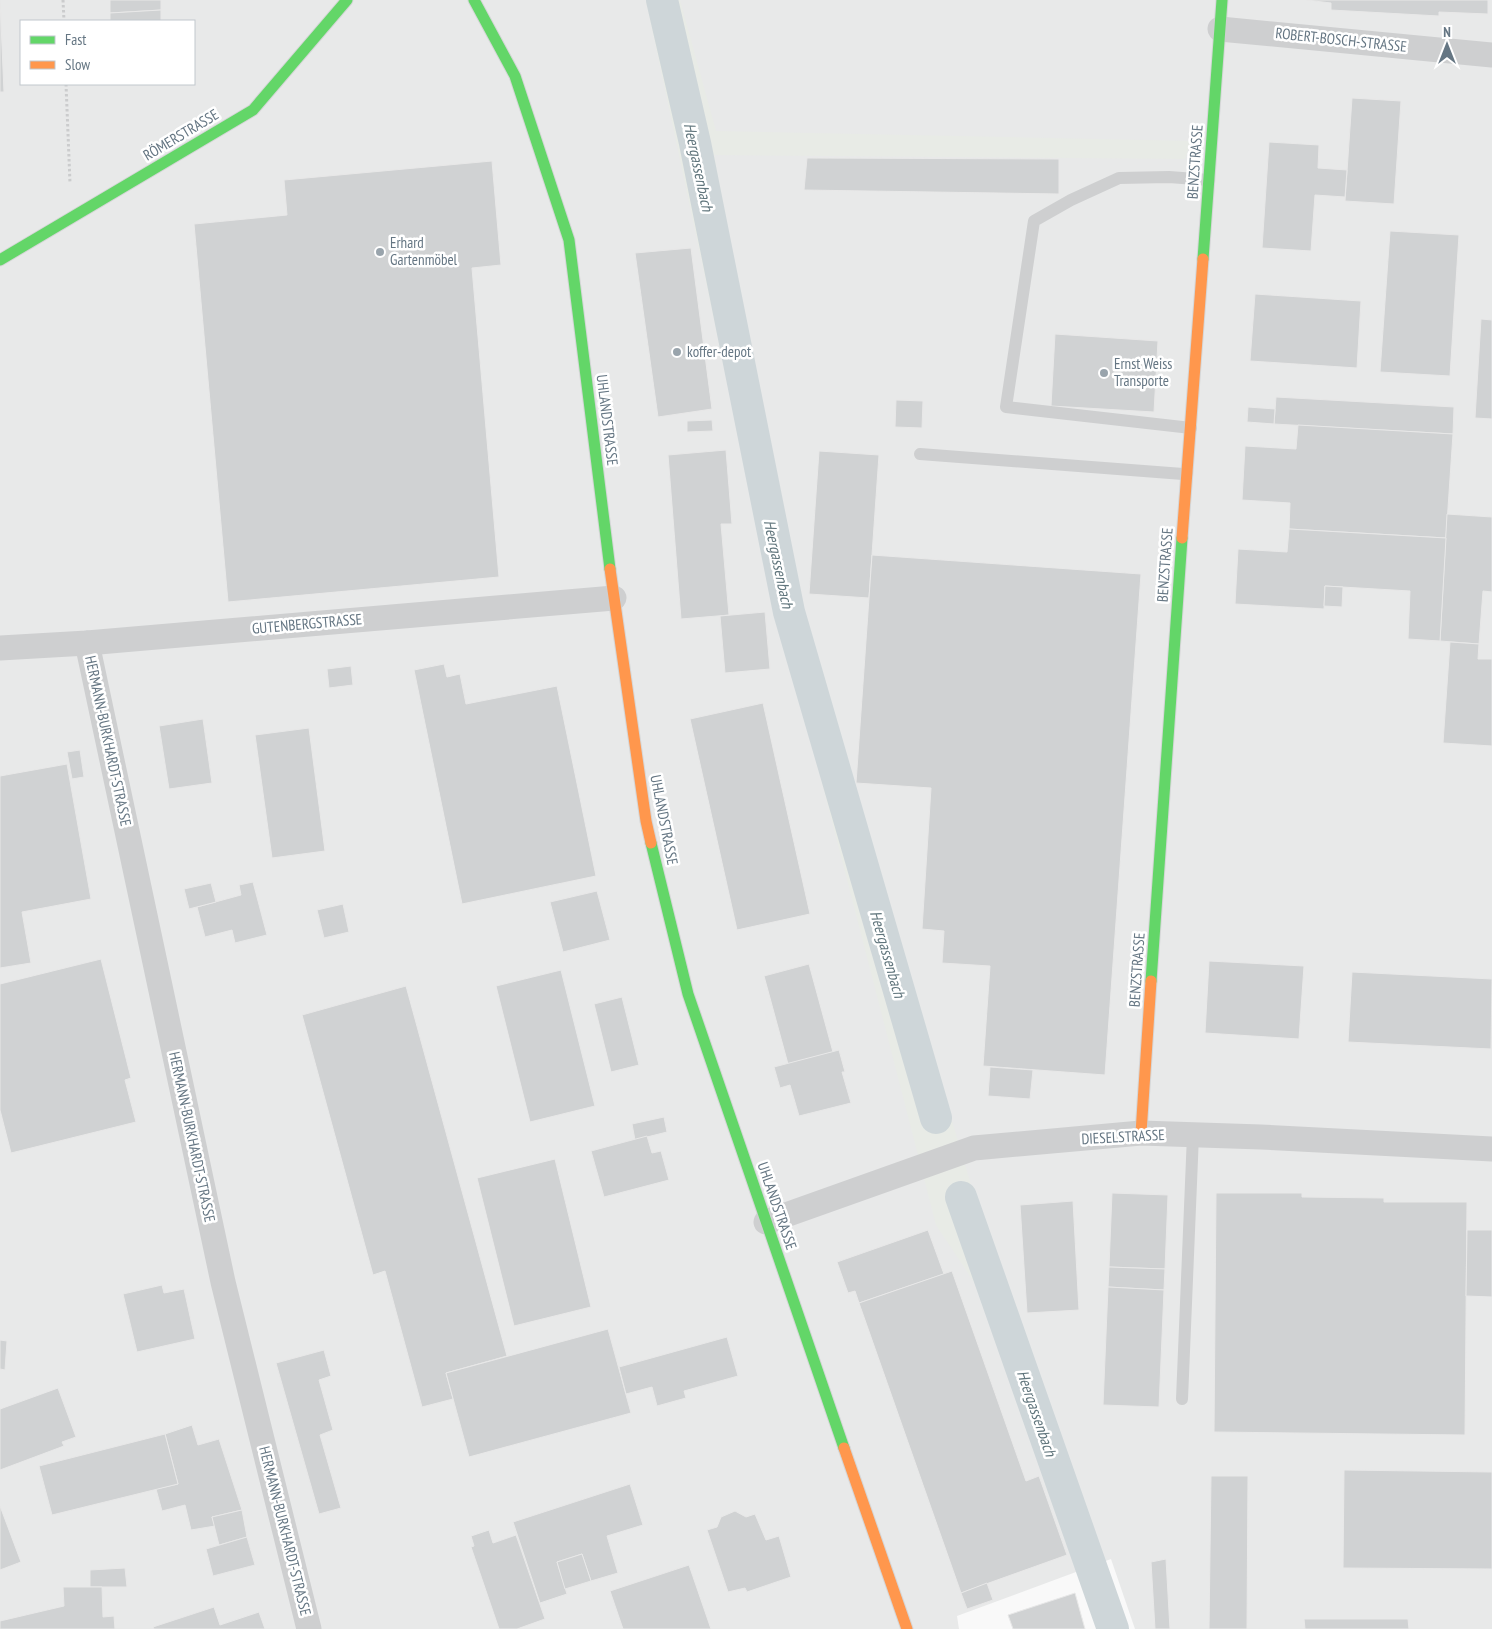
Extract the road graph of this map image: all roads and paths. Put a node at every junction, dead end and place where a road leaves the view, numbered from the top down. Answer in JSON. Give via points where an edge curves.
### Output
{"nodes":[{"id":1,"x":63,"y":0,"type":"edge"},
{"id":2,"x":347,"y":0,"type":"edge"},
{"id":3,"x":474,"y":0,"type":"edge"},
{"id":4,"x":1222,"y":0,"type":"edge"},
{"id":5,"x":64,"y":20,"type":"edge"},
{"id":6,"x":1220,"y":29,"type":"junction"},
{"id":7,"x":1492,"y":55,"type":"edge"},
{"id":8,"x":66,"y":85,"type":"edge"},
{"id":9,"x":1209,"y":180,"type":"junction"},
{"id":10,"x":76,"y":215,"type":"junction"},
{"id":11,"x":0,"y":260,"type":"edge"},
{"id":12,"x":1191,"y":428,"type":"junction"},
{"id":13,"x":920,"y":454,"type":"dead end"},
{"id":14,"x":1187,"y":473,"type":"junction"},
{"id":15,"x":614,"y":598,"type":"junction"},
{"id":16,"x":86,"y":643,"type":"junction"},
{"id":17,"x":0,"y":648,"type":"edge"},
{"id":18,"x":1141,"y":1133,"type":"junction"},
{"id":19,"x":1193,"y":1135,"type":"junction"},
{"id":20,"x":1492,"y":1149,"type":"edge"},
{"id":21,"x":766,"y":1222,"type":"junction"},
{"id":22,"x":1182,"y":1399,"type":"dead end"},
{"id":23,"x":309,"y":1629,"type":"edge"},
{"id":24,"x":907,"y":1629,"type":"edge"}],
"edges":[{"from":1,"to":5,"type":"path"},
{"from":2,"to":10,"type":"street","name":"RÖMERSTRASSE","via":[[253,110]]},
{"from":3,"to":15,"type":"street","name":"UHLANDSTRASSE","via":[[515,76],[569,240]]},
{"from":4,"to":6,"type":"street","name":"BENZSTRASSE"},
{"from":6,"to":7,"type":"street","name":"ROBERT-BOSCH-STRASSE"},
{"from":6,"to":9,"type":"street","name":"BENZSTRASSE"},
{"from":8,"to":10,"type":"path","via":[[70,182]]},
{"from":9,"to":12,"type":"street","name":"BENZSTRASSE"},
{"from":9,"to":12,"type":"lane","via":[[1118,178],[1034,221],[1006,407]]},
{"from":10,"to":11,"type":"street","name":"RÖMERSTRASSE"},
{"from":12,"to":14,"type":"street","name":"BENZSTRASSE"},
{"from":13,"to":14,"type":"lane"},
{"from":14,"to":18,"type":"street","name":"BENZSTRASSE"},
{"from":15,"to":16,"type":"street","name":"GUTENBERGSTRASSE"},
{"from":15,"to":21,"type":"street","name":"UHLANDSTRASSE","via":[[646,821],[685,984]]},
{"from":16,"to":17,"type":"street","name":"GUTENBERGSTRASSE"},
{"from":16,"to":23,"type":"street","name":"HERMANN-BURKHARDT-STRASSE","via":[[223,1282]]},
{"from":18,"to":19,"type":"street","name":"DIESELSTRASSE"},
{"from":18,"to":21,"type":"street","name":"DIESELSTRASSE","via":[[974,1148]]},
{"from":19,"to":20,"type":"street","name":"DIESELSTRASSE"},
{"from":19,"to":22,"type":"lane"},
{"from":21,"to":24,"type":"street","name":"UHLANDSTRASSE"}]}
